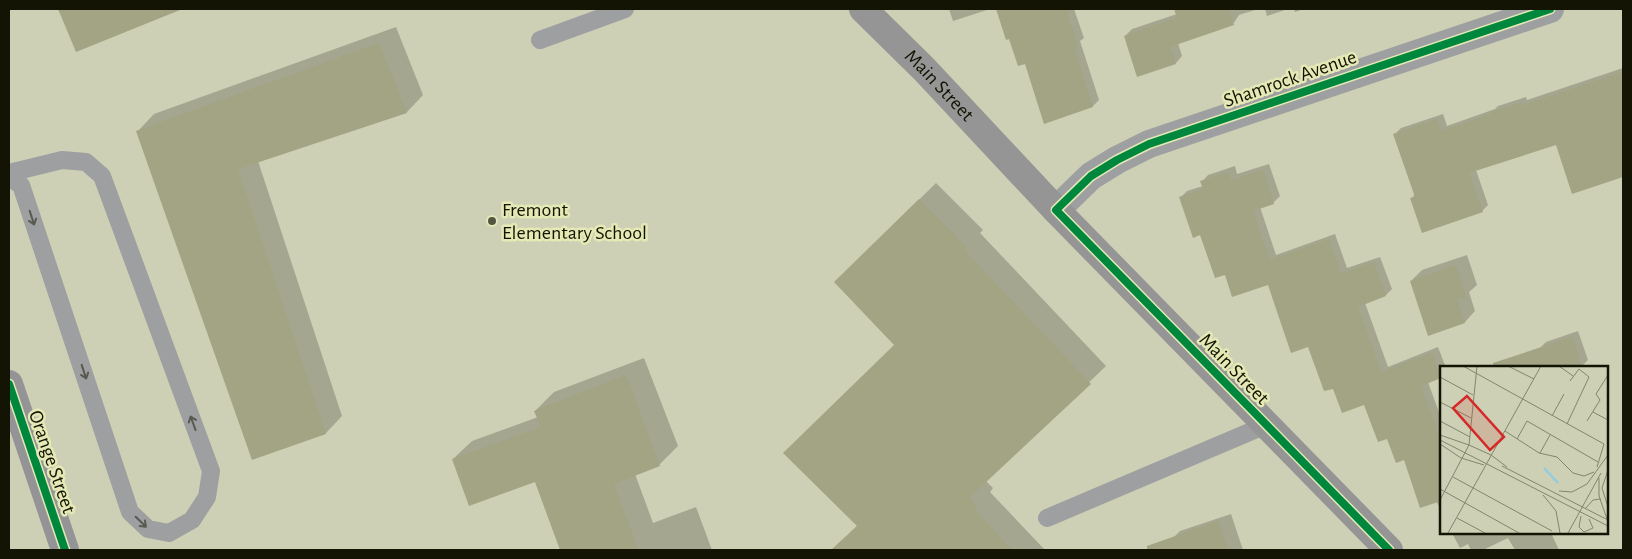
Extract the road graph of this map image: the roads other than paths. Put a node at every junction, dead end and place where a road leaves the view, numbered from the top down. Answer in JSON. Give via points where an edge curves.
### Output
{"nodes":[{"id":1,"x":625,"y":9,"type":"edge"},
{"id":2,"x":863,"y":9,"type":"edge"},
{"id":3,"x":1550,"y":9,"type":"edge"},
{"id":4,"x":540,"y":40,"type":"dead end"},
{"id":5,"x":9,"y":174,"type":"edge"},
{"id":6,"x":9,"y":178,"type":"edge"},
{"id":7,"x":1056,"y":210,"type":"junction"},
{"id":8,"x":9,"y":384,"type":"edge"},
{"id":9,"x":1266,"y":425,"type":"junction"},
{"id":10,"x":1047,"y":518,"type":"dead end"},
{"id":11,"x":65,"y":550,"type":"edge"},
{"id":12,"x":1389,"y":550,"type":"edge"}],
"edges":[{"from":1,"to":4,"type":"lane"},
{"from":2,"to":7,"type":"main road","name":"Main Street"},
{"from":3,"to":7,"type":"street","name":"Shamrock Avenue","via":[[1149,144],[1091,176]]},
{"from":6,"to":5,"type":"lane","one_way":true,"via":[[21,185],[130,512],[148,529],[169,533],[192,520],[207,497],[211,471],[102,176],[86,162],[62,160]]},
{"from":7,"to":9,"type":"main road","name":"Main Street"},
{"from":8,"to":11,"type":"street","name":"Orange Street"},
{"from":9,"to":10,"type":"lane"},
{"from":9,"to":12,"type":"main road","name":"Main Street"}]}
